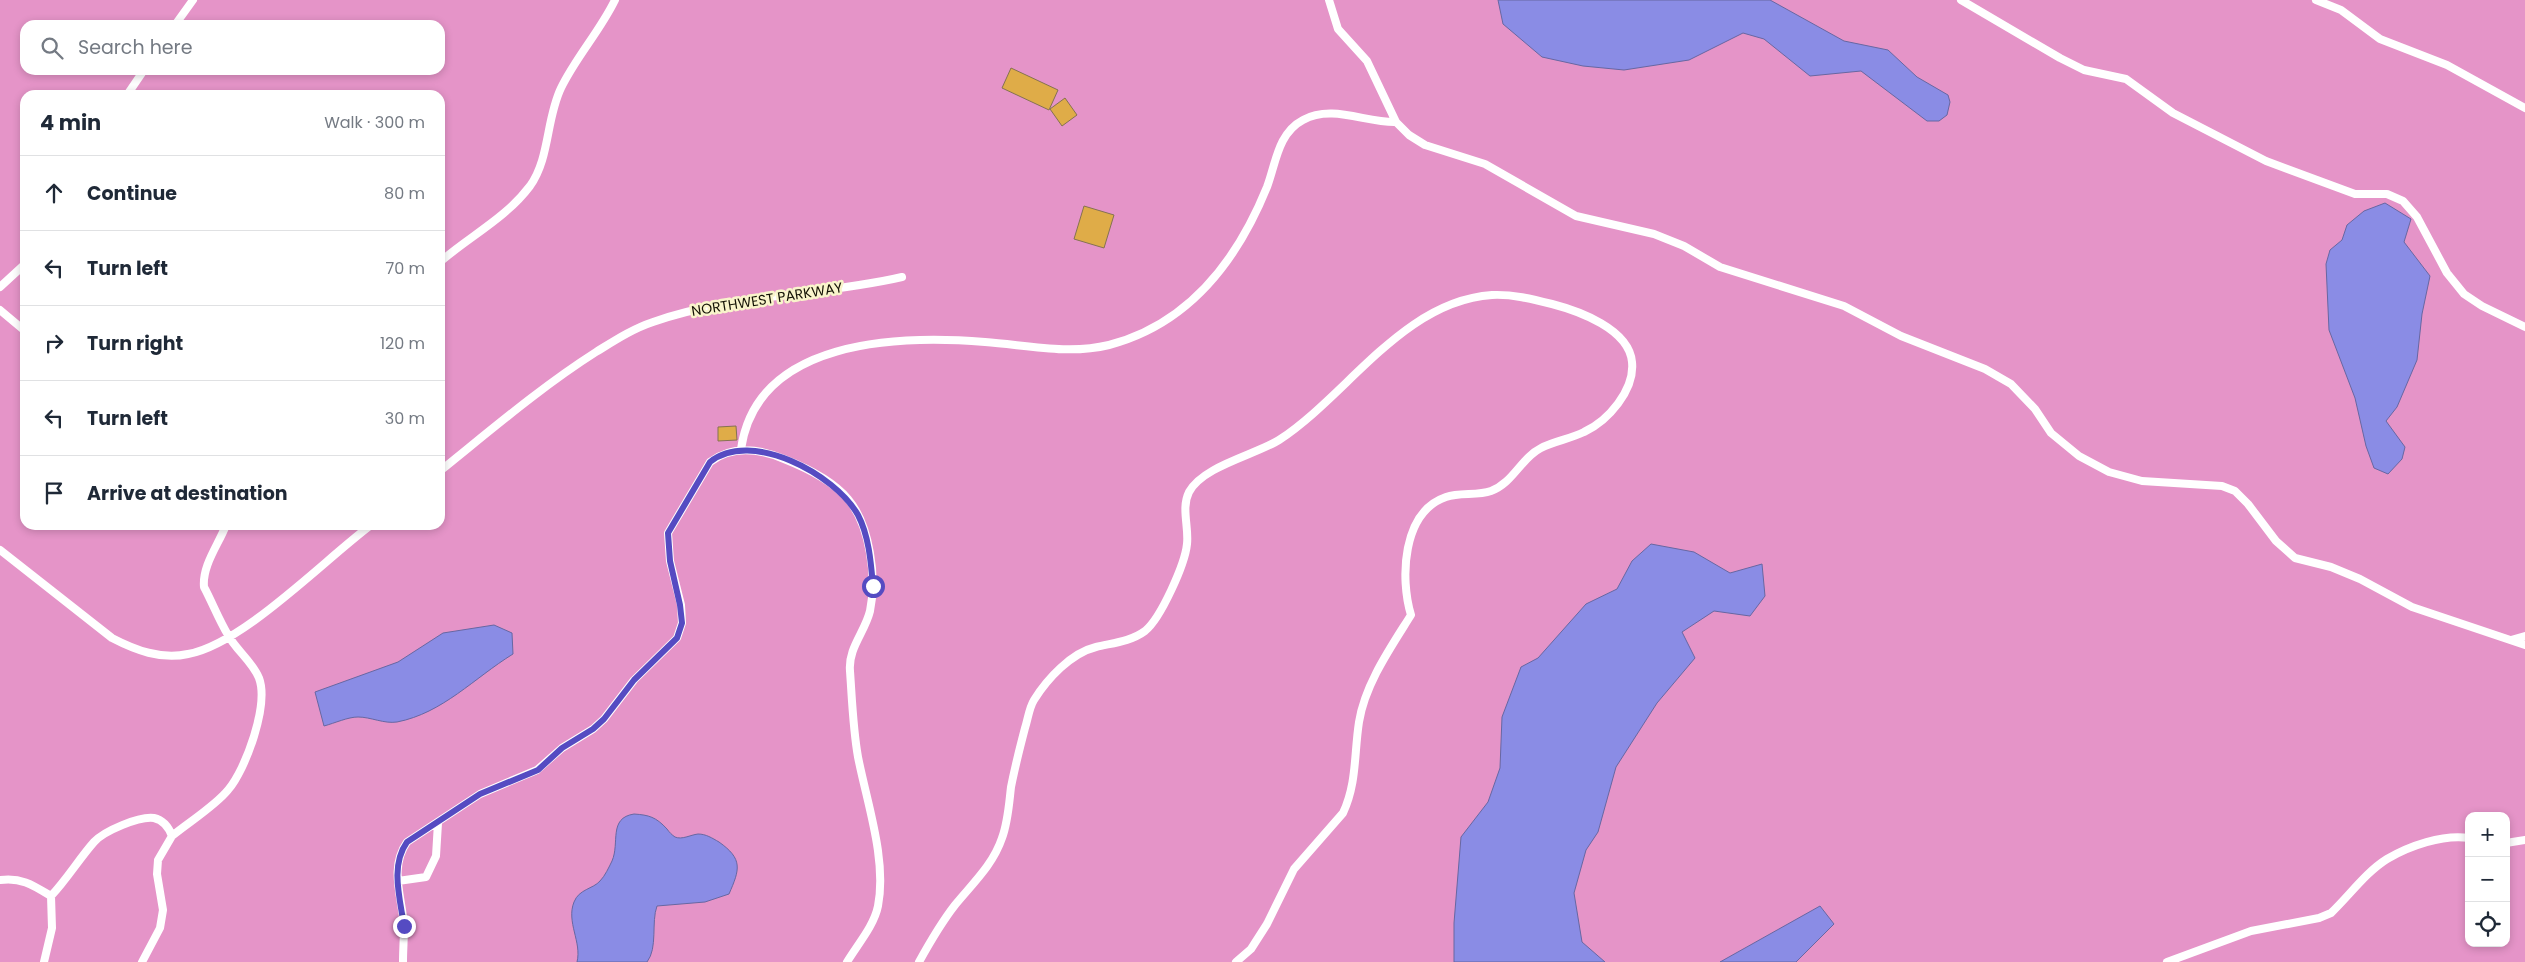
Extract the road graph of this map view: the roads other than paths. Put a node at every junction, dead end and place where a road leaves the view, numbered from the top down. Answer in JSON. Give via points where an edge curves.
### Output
{"nodes":[{"id":1,"x":193,"y":0,"type":"edge"},
{"id":2,"x":615,"y":0,"type":"edge"},
{"id":3,"x":1329,"y":0,"type":"edge"},
{"id":4,"x":1961,"y":0,"type":"edge"},
{"id":5,"x":2316,"y":0,"type":"edge"},
{"id":6,"x":179,"y":20,"type":"edge"},
{"id":7,"x":141,"y":75,"type":"edge"},
{"id":8,"x":130,"y":90,"type":"edge"},
{"id":9,"x":2525,"y":108,"type":"edge"},
{"id":10,"x":1396,"y":122,"type":"junction"},
{"id":11,"x":445,"y":258,"type":"edge"},
{"id":12,"x":20,"y":269,"type":"edge"},
{"id":13,"x":902,"y":276,"type":"dead end"},
{"id":14,"x":0,"y":287,"type":"edge"},
{"id":15,"x":0,"y":310,"type":"edge"},
{"id":16,"x":2525,"y":326,"type":"edge"},
{"id":17,"x":20,"y":327,"type":"edge"},
{"id":18,"x":741,"y":449,"type":"junction"},
{"id":19,"x":445,"y":467,"type":"edge"},
{"id":20,"x":224,"y":530,"type":"edge"},
{"id":21,"x":365,"y":530,"type":"edge"},
{"id":22,"x":0,"y":550,"type":"edge"},
{"id":23,"x":228,"y":636,"type":"junction"},
{"id":24,"x":2525,"y":636,"type":"edge"},
{"id":25,"x":2511,"y":640,"type":"junction"},
{"id":26,"x":2525,"y":645,"type":"edge"},
{"id":27,"x":438,"y":823,"type":"junction"},
{"id":28,"x":172,"y":836,"type":"junction"},
{"id":29,"x":2465,"y":838,"type":"edge"},
{"id":30,"x":2525,"y":840,"type":"edge"},
{"id":31,"x":2510,"y":842,"type":"edge"},
{"id":32,"x":0,"y":880,"type":"edge"},
{"id":33,"x":398,"y":881,"type":"junction"},
{"id":34,"x":51,"y":896,"type":"junction"},
{"id":35,"x":44,"y":962,"type":"edge"},
{"id":36,"x":142,"y":962,"type":"edge"},
{"id":37,"x":403,"y":962,"type":"edge"},
{"id":38,"x":847,"y":962,"type":"edge"},
{"id":39,"x":919,"y":962,"type":"edge"},
{"id":40,"x":1236,"y":962,"type":"edge"},
{"id":41,"x":2167,"y":962,"type":"edge"}],
"edges":[{"from":1,"to":6,"type":"lane"},
{"from":2,"to":11,"type":"lane","via":[[561,88],[552,108],[541,166],[531,184],[513,207]]},
{"from":3,"to":10,"type":"lane","via":[[1338,29],[1367,61]]},
{"from":4,"to":16,"type":"lane","via":[[2084,70],[2126,79],[2173,114],[2266,161],[2355,194],[2387,194],[2403,201],[2416,217],[2447,273],[2464,294]]},
{"from":5,"to":9,"type":"lane","via":[[2341,10],[2380,39],[2447,65]]},
{"from":7,"to":8,"type":"lane"},
{"from":10,"to":18,"type":"lane","via":[[1379,123],[1320,113],[1289,129],[1246,232],[1228,263],[1173,318],[1139,336],[1076,350],[943,340],[896,341],[840,350],[809,360],[782,376],[750,419]]},
{"from":10,"to":25,"type":"lane","via":[[1425,145],[1485,164],[1576,216],[1654,234],[1684,246],[1720,267],[1844,306],[1901,336],[1985,369],[2011,384],[2051,433],[2079,456],[2109,472],[2142,481],[2222,486],[2234,491],[2276,541],[2296,558],[2360,579],[2412,607]]},
{"from":12,"to":14,"type":"lane"},
{"from":13,"to":19,"type":"lane","name":"NORTHWEST PARKWAY","via":[[710,306],[652,322],[625,334],[575,366],[528,399]]},
{"from":15,"to":17,"type":"lane"},
{"from":18,"to":27,"type":"lane","via":[[720,454],[710,462],[668,533],[682,623],[677,638],[634,680],[593,729],[562,748],[538,770],[480,794]]},
{"from":18,"to":38,"type":"lane","via":[[772,454],[826,481],[848,499],[859,517],[870,552],[873,586],[870,613],[854,647],[850,667],[858,755],[880,878],[874,918]]},
{"from":20,"to":23,"type":"lane","via":[[204,578],[204,586]]},
{"from":21,"to":23,"type":"lane"},
{"from":22,"to":23,"type":"lane","via":[[74,610],[128,646],[154,655],[186,655],[200,652]]},
{"from":23,"to":28,"type":"lane","via":[[259,678],[262,696],[254,734],[238,777],[227,792]]},
{"from":24,"to":25,"type":"lane"},
{"from":25,"to":26,"type":"lane"},
{"from":27,"to":33,"type":"lane","via":[[407,842],[399,853]]},
{"from":27,"to":33,"type":"lane","via":[[436,856],[426,877]]},
{"from":28,"to":34,"type":"lane","via":[[156,818],[145,818],[107,832],[95,841]]},
{"from":28,"to":36,"type":"lane","via":[[158,860],[163,910],[160,928]]},
{"from":29,"to":41,"type":"lane","via":[[2444,838],[2387,859],[2331,913],[2319,918],[2252,931]]},
{"from":30,"to":31,"type":"lane"},
{"from":32,"to":34,"type":"lane","via":[[11,878],[30,882]]},
{"from":33,"to":37,"type":"lane","via":[[404,926]]},
{"from":34,"to":35,"type":"lane","via":[[52,928]]},
{"from":39,"to":40,"type":"lane","via":[[943,922],[986,868],[1001,842],[1032,703],[1065,664],[1091,648],[1122,642],[1146,630],[1162,608],[1187,544],[1187,495],[1195,484],[1215,470],[1277,441],[1322,407],[1394,338],[1438,310],[1467,299],[1494,294],[1523,297],[1567,308],[1594,319],[1626,345],[1632,361],[1629,384],[1620,402],[1589,430],[1540,448],[1508,481],[1489,492],[1444,497],[1429,508],[1414,528],[1404,572],[1405,595],[1411,615],[1383,662],[1359,721],[1354,782],[1348,802],[1343,813],[1294,869],[1267,924],[1251,949]]}]}
